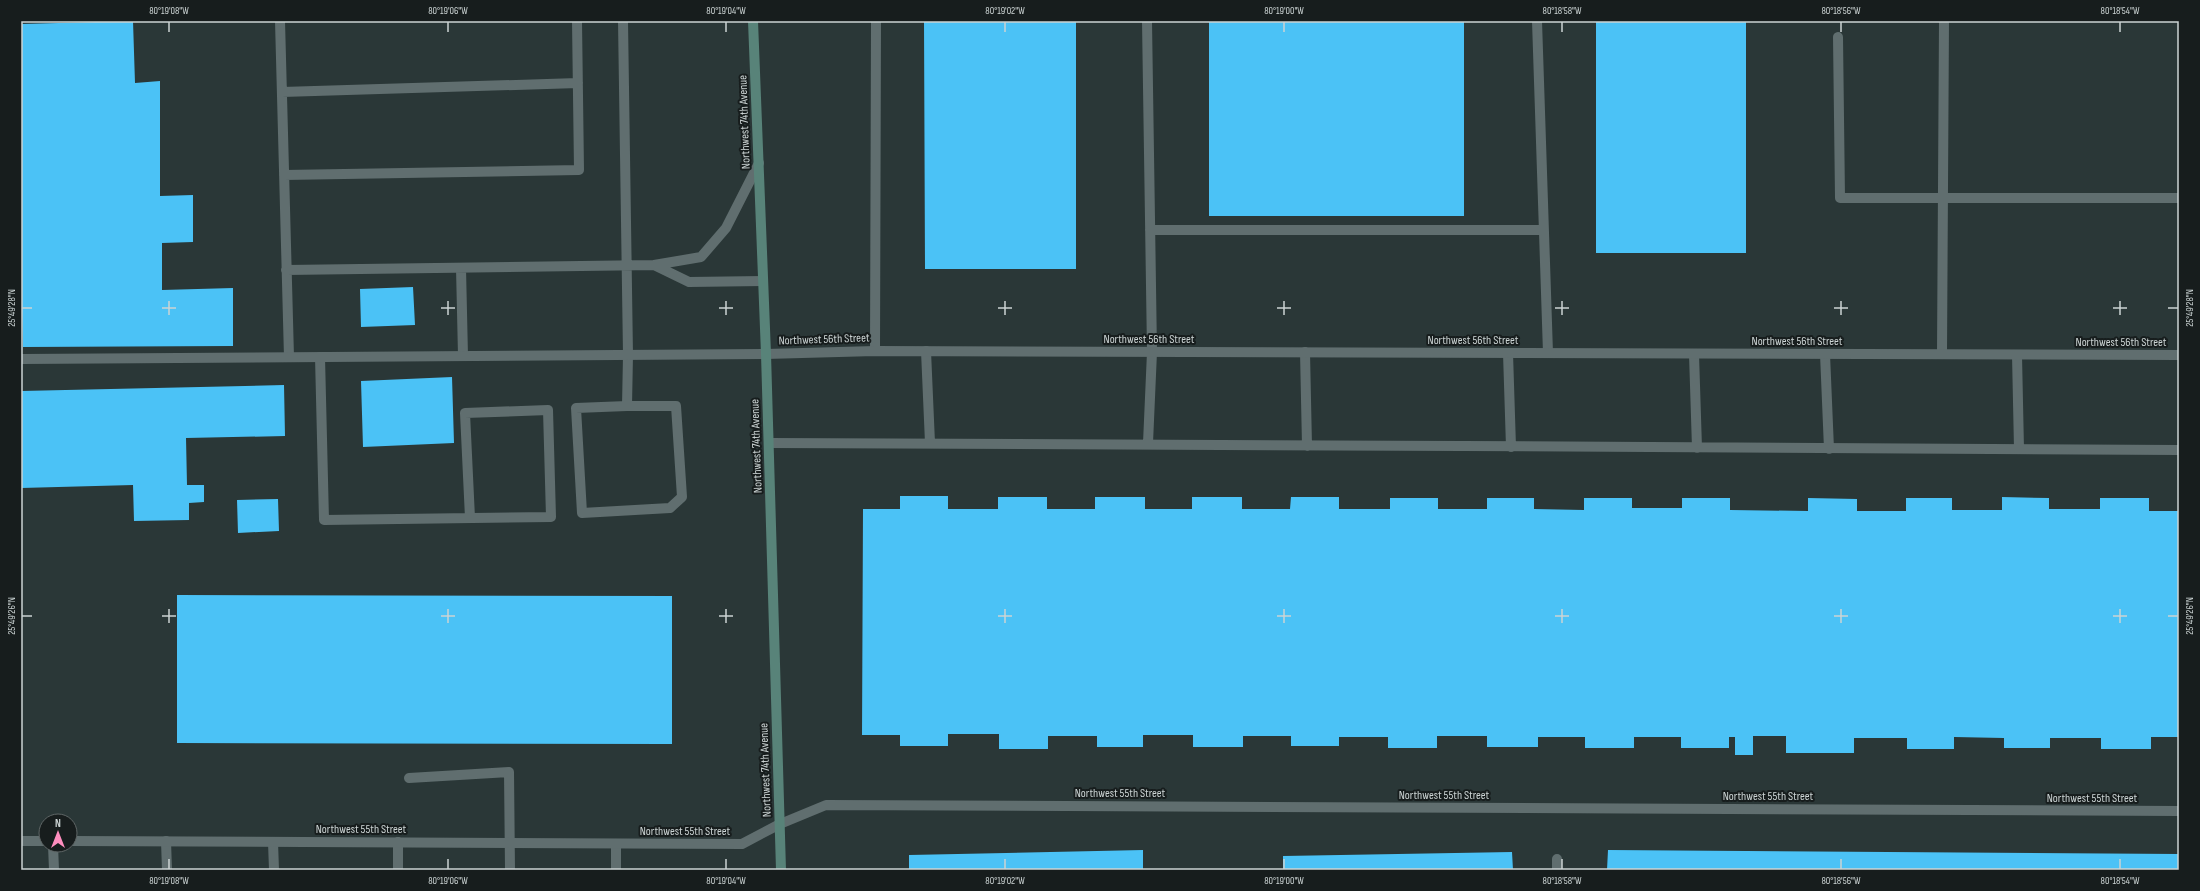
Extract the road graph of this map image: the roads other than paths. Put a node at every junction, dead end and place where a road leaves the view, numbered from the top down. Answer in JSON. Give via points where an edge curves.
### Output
{"nodes":[{"id":1,"x":280,"y":21,"type":"edge"},
{"id":2,"x":577,"y":21,"type":"edge"},
{"id":3,"x":623,"y":21,"type":"edge"},
{"id":4,"x":753,"y":21,"type":"edge"},
{"id":5,"x":876,"y":21,"type":"edge"},
{"id":6,"x":1146,"y":21,"type":"edge"},
{"id":7,"x":1537,"y":21,"type":"edge"},
{"id":8,"x":1944,"y":21,"type":"edge"},
{"id":9,"x":1838,"y":36,"type":"dead end"},
{"id":10,"x":578,"y":82,"type":"junction"},
{"id":11,"x":282,"y":92,"type":"junction"},
{"id":12,"x":759,"y":164,"type":"junction"},
{"id":13,"x":284,"y":175,"type":"junction"},
{"id":14,"x":1943,"y":198,"type":"junction"},
{"id":15,"x":2179,"y":198,"type":"edge"},
{"id":16,"x":1150,"y":230,"type":"junction"},
{"id":17,"x":1543,"y":230,"type":"junction"},
{"id":18,"x":654,"y":265,"type":"junction"},
{"id":19,"x":626,"y":266,"type":"junction"},
{"id":20,"x":461,"y":268,"type":"junction"},
{"id":21,"x":286,"y":270,"type":"junction"},
{"id":22,"x":763,"y":281,"type":"junction"},
{"id":23,"x":875,"y":351,"type":"junction"},
{"id":24,"x":926,"y":351,"type":"junction"},
{"id":25,"x":1152,"y":352,"type":"junction"},
{"id":26,"x":1305,"y":352,"type":"junction"},
{"id":27,"x":1508,"y":353,"type":"junction"},
{"id":28,"x":1548,"y":353,"type":"junction"},
{"id":29,"x":766,"y":354,"type":"junction"},
{"id":30,"x":1694,"y":354,"type":"junction"},
{"id":31,"x":1825,"y":354,"type":"junction"},
{"id":32,"x":1942,"y":354,"type":"junction"},
{"id":33,"x":628,"y":355,"type":"junction"},
{"id":34,"x":2017,"y":355,"type":"junction"},
{"id":35,"x":2179,"y":355,"type":"edge"},
{"id":36,"x":463,"y":356,"type":"junction"},
{"id":37,"x":289,"y":357,"type":"junction"},
{"id":38,"x":320,"y":357,"type":"junction"},
{"id":39,"x":21,"y":359,"type":"edge"},
{"id":40,"x":627,"y":406,"type":"junction"},
{"id":41,"x":769,"y":443,"type":"junction"},
{"id":42,"x":930,"y":443,"type":"junction"},
{"id":43,"x":1148,"y":443,"type":"junction"},
{"id":44,"x":1307,"y":446,"type":"junction"},
{"id":45,"x":1511,"y":447,"type":"junction"},
{"id":46,"x":1697,"y":448,"type":"junction"},
{"id":47,"x":1829,"y":449,"type":"junction"},
{"id":48,"x":2019,"y":449,"type":"junction"},
{"id":49,"x":2179,"y":450,"type":"edge"},
{"id":50,"x":470,"y":518,"type":"junction"},
{"id":51,"x":409,"y":778,"type":"dead end"},
{"id":52,"x":2179,"y":811,"type":"edge"},
{"id":53,"x":780,"y":824,"type":"junction"},
{"id":54,"x":21,"y":841,"type":"edge"},
{"id":55,"x":38,"y":841,"type":"edge"},
{"id":56,"x":78,"y":841,"type":"edge"},
{"id":57,"x":166,"y":841,"type":"junction"},
{"id":58,"x":273,"y":842,"type":"junction"},
{"id":59,"x":398,"y":842,"type":"junction"},
{"id":60,"x":510,"y":843,"type":"junction"},
{"id":61,"x":616,"y":844,"type":"junction"},
{"id":62,"x":53,"y":853,"type":"edge"},
{"id":63,"x":1557,"y":859,"type":"dead end"},
{"id":64,"x":54,"y":870,"type":"edge"},
{"id":65,"x":167,"y":870,"type":"edge"},
{"id":66,"x":274,"y":870,"type":"edge"},
{"id":67,"x":398,"y":870,"type":"edge"},
{"id":68,"x":510,"y":870,"type":"edge"},
{"id":69,"x":616,"y":870,"type":"edge"},
{"id":70,"x":781,"y":870,"type":"edge"},
{"id":71,"x":1557,"y":870,"type":"edge"}],
"edges":[{"from":1,"to":11,"type":"street"},
{"from":2,"to":10,"type":"street"},
{"from":3,"to":19,"type":"street"},
{"from":4,"to":12,"type":"street","name":"Northwest 74th Avenue"},
{"from":5,"to":23,"type":"street"},
{"from":6,"to":16,"type":"street"},
{"from":7,"to":17,"type":"street"},
{"from":8,"to":14,"type":"street"},
{"from":9,"to":14,"type":"street","via":[[1840,198]]},
{"from":10,"to":11,"type":"street"},
{"from":10,"to":13,"type":"street","via":[[579,170]]},
{"from":11,"to":13,"type":"street"},
{"from":12,"to":18,"type":"street","via":[[726,228],[701,257]]},
{"from":12,"to":22,"type":"street","name":"Northwest 74th Avenue"},
{"from":13,"to":21,"type":"street"},
{"from":14,"to":15,"type":"street"},
{"from":14,"to":32,"type":"street"},
{"from":16,"to":17,"type":"street"},
{"from":16,"to":25,"type":"street"},
{"from":17,"to":28,"type":"street"},
{"from":18,"to":19,"type":"street"},
{"from":18,"to":22,"type":"street","via":[[689,282]]},
{"from":19,"to":20,"type":"street"},
{"from":19,"to":33,"type":"street"},
{"from":20,"to":21,"type":"street"},
{"from":20,"to":36,"type":"street"},
{"from":21,"to":37,"type":"street"},
{"from":22,"to":29,"type":"street","name":"Northwest 74th Avenue"},
{"from":23,"to":24,"type":"street","name":"Northwest 56th Street"},
{"from":23,"to":29,"type":"street","name":"Northwest 56th Street"},
{"from":24,"to":25,"type":"street","name":"Northwest 56th Street"},
{"from":24,"to":42,"type":"street"},
{"from":25,"to":26,"type":"street","name":"Northwest 56th Street"},
{"from":25,"to":43,"type":"street"},
{"from":26,"to":27,"type":"street","name":"Northwest 56th Street"},
{"from":26,"to":44,"type":"street"},
{"from":27,"to":28,"type":"street","name":"Northwest 56th Street"},
{"from":27,"to":45,"type":"street"},
{"from":28,"to":30,"type":"street","name":"Northwest 56th Street"},
{"from":29,"to":33,"type":"street","name":"Northwest 56th Street"},
{"from":29,"to":41,"type":"street","name":"Northwest 74th Avenue"},
{"from":30,"to":31,"type":"street","name":"Northwest 56th Street"},
{"from":30,"to":46,"type":"street"},
{"from":31,"to":32,"type":"street","name":"Northwest 56th Street"},
{"from":31,"to":47,"type":"street"},
{"from":32,"to":34,"type":"street","name":"Northwest 56th Street"},
{"from":33,"to":36,"type":"street","name":"Northwest 56th Street"},
{"from":33,"to":40,"type":"street"},
{"from":34,"to":35,"type":"street","name":"Northwest 56th Street"},
{"from":34,"to":48,"type":"street"},
{"from":36,"to":38,"type":"street","name":"Northwest 56th Street"},
{"from":37,"to":38,"type":"street","name":"Northwest 56th Street"},
{"from":37,"to":39,"type":"street","name":"Northwest 56th Street"},
{"from":38,"to":50,"type":"street","via":[[324,520]]},
{"from":40,"to":40,"type":"street","via":[[676,406],[682,497],[670,508],[582,513],[576,408]]},
{"from":41,"to":42,"type":"street"},
{"from":41,"to":53,"type":"street","name":"Northwest 74th Avenue"},
{"from":42,"to":43,"type":"street"},
{"from":43,"to":44,"type":"street"},
{"from":44,"to":45,"type":"street"},
{"from":45,"to":46,"type":"street"},
{"from":46,"to":47,"type":"street"},
{"from":47,"to":48,"type":"street"},
{"from":48,"to":49,"type":"street"},
{"from":50,"to":50,"type":"street","via":[[551,517],[548,410],[465,413]]},
{"from":51,"to":60,"type":"street","via":[[509,772]]},
{"from":52,"to":53,"type":"street","name":"Northwest 55th Street","via":[[826,805]]},
{"from":53,"to":61,"type":"street","name":"Northwest 55th Street","via":[[742,844]]},
{"from":53,"to":70,"type":"street","name":"Northwest 74th Avenue"},
{"from":54,"to":55,"type":"street"},
{"from":56,"to":57,"type":"street","name":"Northwest 55th Street"},
{"from":57,"to":58,"type":"street","name":"Northwest 55th Street"},
{"from":57,"to":65,"type":"street"},
{"from":58,"to":59,"type":"street","name":"Northwest 55th Street"},
{"from":58,"to":66,"type":"street"},
{"from":59,"to":60,"type":"street","name":"Northwest 55th Street"},
{"from":59,"to":67,"type":"street"},
{"from":60,"to":61,"type":"street","name":"Northwest 55th Street"},
{"from":60,"to":68,"type":"street"},
{"from":61,"to":69,"type":"street"},
{"from":62,"to":64,"type":"street"},
{"from":63,"to":71,"type":"street"}]}
